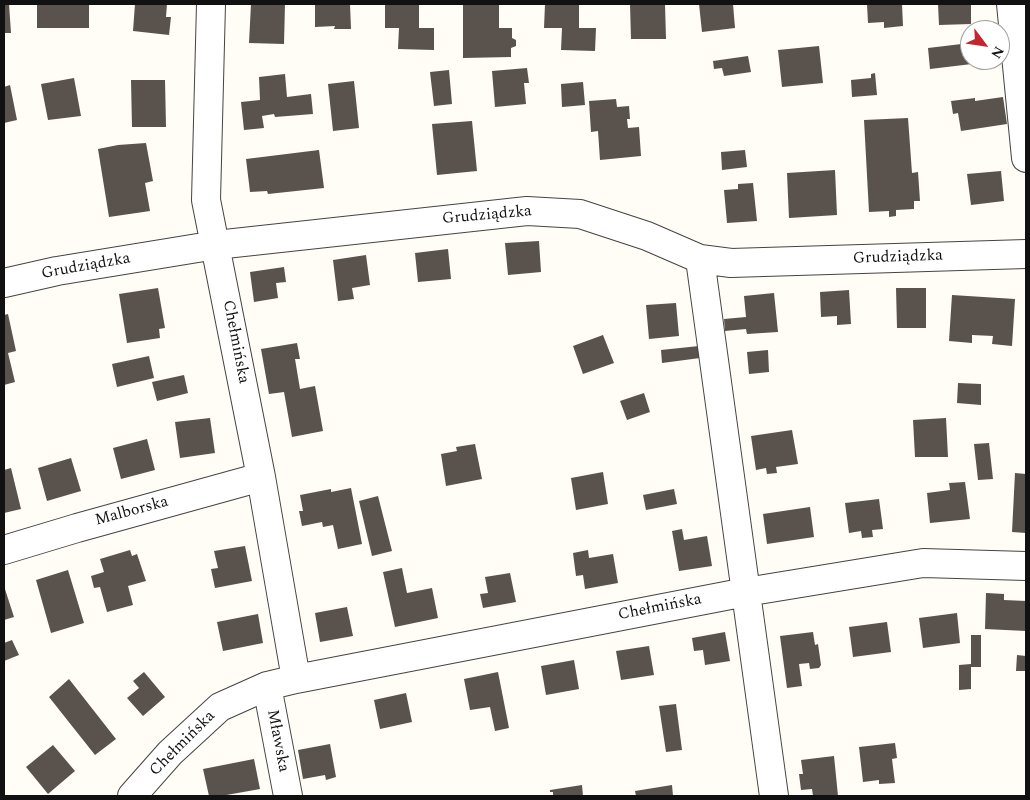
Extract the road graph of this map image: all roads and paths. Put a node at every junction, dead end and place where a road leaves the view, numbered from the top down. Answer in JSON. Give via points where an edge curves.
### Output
{"nodes":[{"id":1,"x":211,"y":4,"type":"edge"},
{"id":2,"x":1011,"y":4,"type":"edge"},
{"id":3,"x":1026,"y":158,"type":"edge"},
{"id":4,"x":216,"y":245,"type":"junction"},
{"id":5,"x":1026,"y":254,"type":"edge"},
{"id":6,"x":700,"y":259,"type":"junction"},
{"id":7,"x":4,"y":283,"type":"edge"},
{"id":8,"x":261,"y":477,"type":"junction"},
{"id":9,"x":4,"y":550,"type":"edge"},
{"id":10,"x":1026,"y":566,"type":"edge"},
{"id":11,"x":746,"y":592,"type":"junction"},
{"id":12,"x":296,"y":679,"type":"junction"},
{"id":13,"x":267,"y":686,"type":"junction"},
{"id":14,"x":132,"y":796,"type":"edge"},
{"id":15,"x":288,"y":796,"type":"edge"},
{"id":16,"x":774,"y":796,"type":"edge"}],
"edges":[{"from":1,"to":4,"type":"street","name":"Chełmińska","via":[[206,200]]},
{"from":2,"to":3,"type":"street"},
{"from":4,"to":6,"type":"street","name":"Grudziądzka","via":[[527,210],[580,214],[647,236]]},
{"from":4,"to":7,"type":"street","name":"Grudziądzka"},
{"from":4,"to":8,"type":"street","name":"Chełmińska"},
{"from":5,"to":6,"type":"street","name":"Grudziądzka","via":[[731,263]]},
{"from":6,"to":11,"type":"street"},
{"from":8,"to":9,"type":"street","name":"Malborska"},
{"from":8,"to":12,"type":"street","name":"Chełmińska"},
{"from":10,"to":11,"type":"street","name":"Chełmińska","via":[[923,563]]},
{"from":11,"to":12,"type":"street","name":"Chełmińska"},
{"from":11,"to":16,"type":"street"},
{"from":12,"to":13,"type":"street","name":"Chełmińska"},
{"from":13,"to":14,"type":"street","name":"Chełmińska","via":[[220,708],[170,753]]},
{"from":13,"to":15,"type":"street","name":"Mławska"}]}
